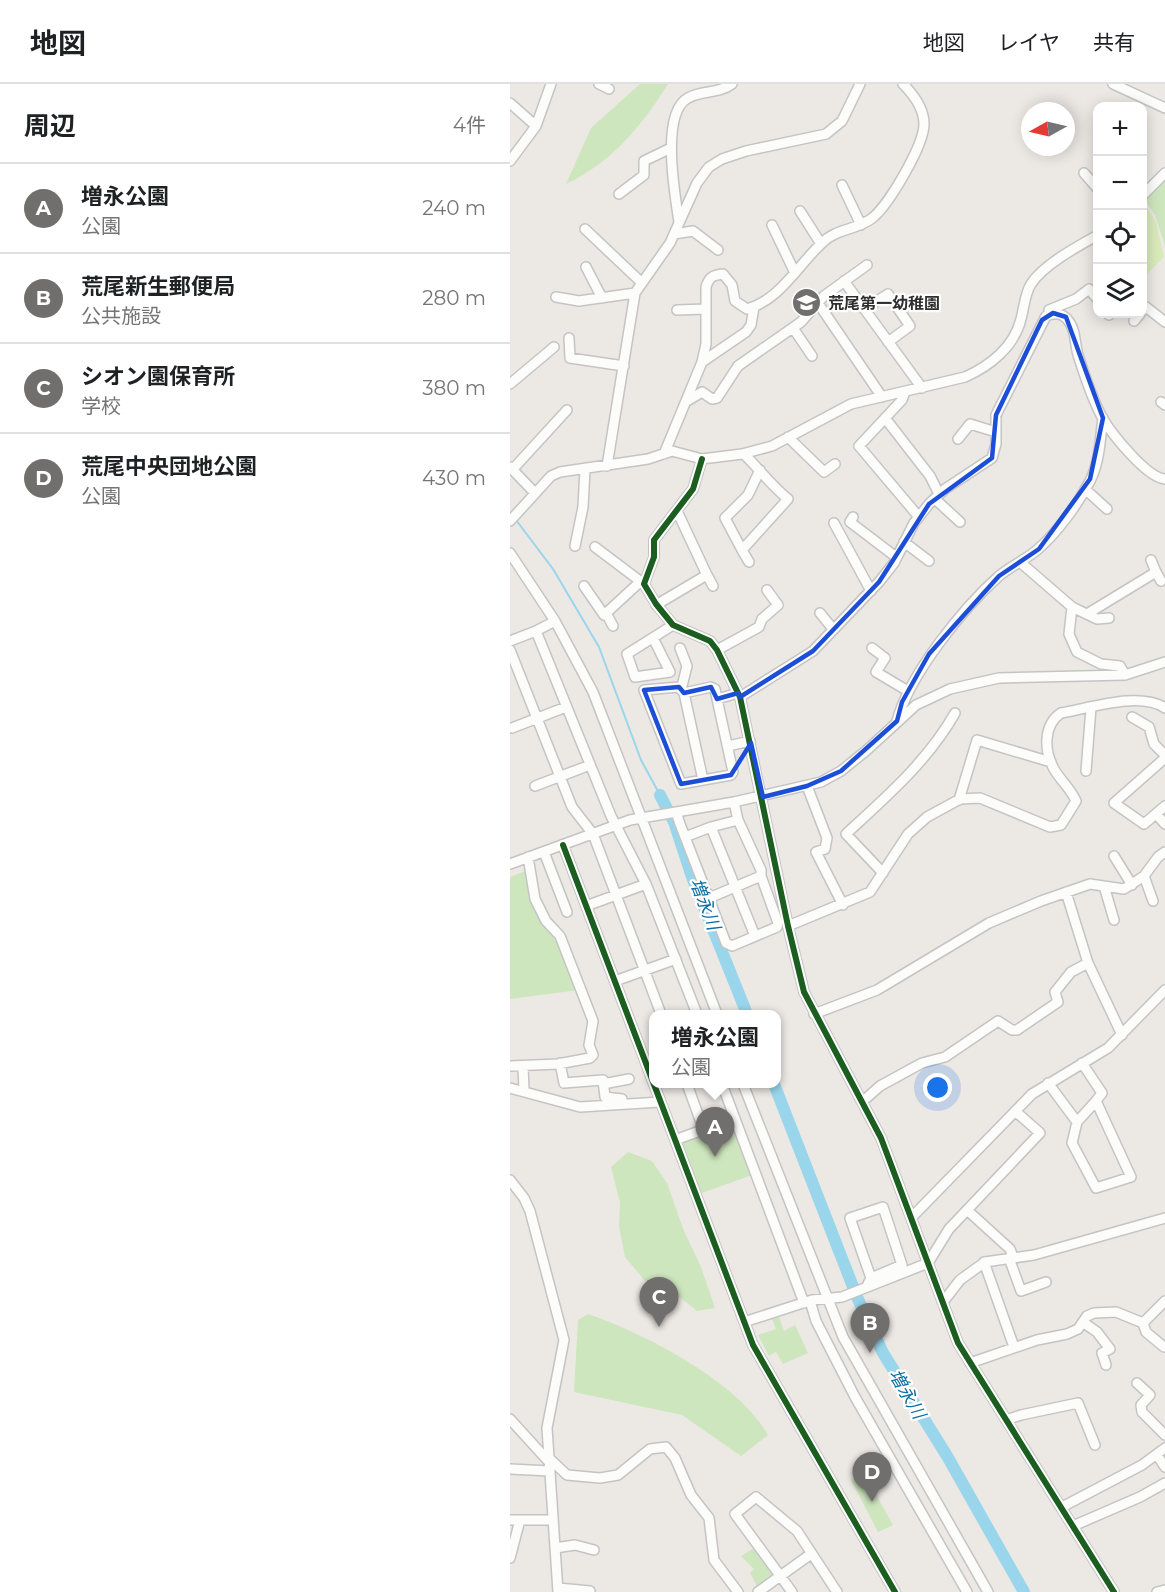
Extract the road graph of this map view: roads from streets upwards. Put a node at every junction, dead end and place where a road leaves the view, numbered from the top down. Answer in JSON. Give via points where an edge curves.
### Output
{"nodes":[{"id":1,"x":551,"y":84,"type":"edge"},
{"id":2,"x":599,"y":84,"type":"edge"},
{"id":3,"x":702,"y":84,"type":"edge"},
{"id":4,"x":732,"y":84,"type":"edge"},
{"id":5,"x":860,"y":84,"type":"edge"},
{"id":6,"x":903,"y":84,"type":"edge"},
{"id":7,"x":1113,"y":84,"type":"edge"},
{"id":8,"x":609,"y":89,"type":"dead end"},
{"id":9,"x":706,"y":94,"type":"junction"},
{"id":10,"x":510,"y":103,"type":"edge"},
{"id":11,"x":1165,"y":108,"type":"edge"},
{"id":12,"x":536,"y":126,"type":"junction"},
{"id":13,"x":671,"y":148,"type":"junction"},
{"id":14,"x":510,"y":160,"type":"edge"},
{"id":15,"x":1084,"y":173,"type":"dead end"},
{"id":16,"x":1165,"y":173,"type":"edge"},
{"id":17,"x":1093,"y":183,"type":"edge"},
{"id":18,"x":842,"y":184,"type":"dead end"},
{"id":19,"x":1147,"y":192,"type":"edge"},
{"id":20,"x":619,"y":194,"type":"dead end"},
{"id":21,"x":800,"y":212,"type":"dead end"},
{"id":22,"x":679,"y":222,"type":"junction"},
{"id":23,"x":772,"y":225,"type":"dead end"},
{"id":24,"x":861,"y":225,"type":"junction"},
{"id":25,"x":585,"y":229,"type":"dead end"},
{"id":26,"x":674,"y":234,"type":"junction"},
{"id":27,"x":1093,"y":237,"type":"edge"},
{"id":28,"x":821,"y":244,"type":"junction"},
{"id":29,"x":718,"y":250,"type":"dead end"},
{"id":30,"x":867,"y":265,"type":"dead end"},
{"id":31,"x":586,"y":267,"type":"dead end"},
{"id":32,"x":795,"y":273,"type":"junction"},
{"id":33,"x":844,"y":281,"type":"junction"},
{"id":34,"x":642,"y":283,"type":"junction"},
{"id":35,"x":634,"y":293,"type":"junction"},
{"id":36,"x":1093,"y":294,"type":"edge"},
{"id":37,"x":556,"y":297,"type":"dead end"},
{"id":38,"x":602,"y":298,"type":"junction"},
{"id":39,"x":818,"y":303,"type":"junction"},
{"id":40,"x":754,"y":307,"type":"junction"},
{"id":41,"x":1147,"y":308,"type":"edge"},
{"id":42,"x":706,"y":309,"type":"junction"},
{"id":43,"x":864,"y":309,"type":"junction"},
{"id":44,"x":677,"y":310,"type":"dead end"},
{"id":45,"x":1043,"y":318,"type":"junction"},
{"id":46,"x":1165,"y":322,"type":"edge"},
{"id":47,"x":793,"y":328,"type":"junction"},
{"id":48,"x":569,"y":338,"type":"dead end"},
{"id":49,"x":888,"y":342,"type":"junction"},
{"id":50,"x":554,"y":347,"type":"dead end"},
{"id":51,"x":812,"y":356,"type":"dead end"},
{"id":52,"x":702,"y":362,"type":"junction"},
{"id":53,"x":624,"y":366,"type":"junction"},
{"id":54,"x":510,"y":384,"type":"edge"},
{"id":55,"x":922,"y":388,"type":"junction"},
{"id":56,"x":905,"y":392,"type":"junction"},
{"id":57,"x":882,"y":397,"type":"junction"},
{"id":58,"x":687,"y":401,"type":"junction"},
{"id":59,"x":567,"y":410,"type":"dead end"},
{"id":60,"x":885,"y":418,"type":"junction"},
{"id":61,"x":1103,"y":418,"type":"junction"},
{"id":62,"x":996,"y":432,"type":"junction"},
{"id":63,"x":788,"y":437,"type":"junction"},
{"id":64,"x":958,"y":439,"type":"dead end"},
{"id":65,"x":664,"y":454,"type":"junction"},
{"id":66,"x":744,"y":454,"type":"junction"},
{"id":67,"x":702,"y":459,"type":"junction"},
{"id":68,"x":835,"y":464,"type":"dead end"},
{"id":69,"x":608,"y":466,"type":"junction"},
{"id":70,"x":511,"y":468,"type":"edge"},
{"id":71,"x":585,"y":469,"type":"junction"},
{"id":72,"x":760,"y":470,"type":"junction"},
{"id":73,"x":1163,"y":481,"type":"edge"},
{"id":74,"x":1084,"y":489,"type":"junction"},
{"id":75,"x":535,"y":493,"type":"junction"},
{"id":76,"x":937,"y":496,"type":"junction"},
{"id":77,"x":1107,"y":509,"type":"dead end"},
{"id":78,"x":677,"y":512,"type":"junction"},
{"id":79,"x":919,"y":517,"type":"junction"},
{"id":80,"x":512,"y":519,"type":"edge"},
{"id":81,"x":850,"y":522,"type":"dead end"},
{"id":82,"x":960,"y":522,"type":"dead end"},
{"id":83,"x":834,"y":523,"type":"dead end"},
{"id":84,"x":904,"y":542,"type":"junction"},
{"id":85,"x":575,"y":546,"type":"dead end"},
{"id":86,"x":595,"y":547,"type":"dead end"},
{"id":87,"x":742,"y":550,"type":"junction"},
{"id":88,"x":510,"y":553,"type":"edge"},
{"id":89,"x":896,"y":557,"type":"junction"},
{"id":90,"x":1151,"y":560,"type":"dead end"},
{"id":91,"x":929,"y":561,"type":"dead end"},
{"id":92,"x":749,"y":562,"type":"dead end"},
{"id":93,"x":1020,"y":562,"type":"junction"},
{"id":94,"x":1156,"y":572,"type":"junction"},
{"id":95,"x":706,"y":573,"type":"junction"},
{"id":96,"x":1161,"y":581,"type":"dead end"},
{"id":97,"x":642,"y":583,"type":"junction"},
{"id":98,"x":584,"y":586,"type":"dead end"},
{"id":99,"x":713,"y":586,"type":"dead end"},
{"id":100,"x":767,"y":590,"type":"dead end"},
{"id":101,"x":871,"y":591,"type":"junction"},
{"id":102,"x":656,"y":605,"type":"junction"},
{"id":103,"x":1072,"y":607,"type":"junction"},
{"id":104,"x":820,"y":613,"type":"dead end"},
{"id":105,"x":606,"y":614,"type":"junction"},
{"id":106,"x":1088,"y":614,"type":"junction"},
{"id":107,"x":1109,"y":618,"type":"dead end"},
{"id":108,"x":555,"y":621,"type":"junction"},
{"id":109,"x":613,"y":626,"type":"dead end"},
{"id":110,"x":673,"y":626,"type":"junction"},
{"id":111,"x":833,"y":629,"type":"junction"},
{"id":112,"x":536,"y":631,"type":"junction"},
{"id":113,"x":653,"y":638,"type":"junction"},
{"id":114,"x":510,"y":641,"type":"edge"},
{"id":115,"x":680,"y":648,"type":"dead end"},
{"id":116,"x":872,"y":648,"type":"dead end"},
{"id":117,"x":510,"y":650,"type":"edge"},
{"id":118,"x":717,"y":650,"type":"junction"},
{"id":119,"x":1165,"y":662,"type":"edge"},
{"id":120,"x":513,"y":664,"type":"edge"},
{"id":121,"x":1125,"y":675,"type":"junction"},
{"id":122,"x":683,"y":691,"type":"junction"},
{"id":123,"x":908,"y":691,"type":"junction"},
{"id":124,"x":739,"y":695,"type":"junction"},
{"id":125,"x":717,"y":699,"type":"junction"},
{"id":126,"x":566,"y":707,"type":"junction"},
{"id":127,"x":1091,"y":708,"type":"junction"},
{"id":128,"x":1165,"y":708,"type":"edge"},
{"id":129,"x":955,"y":713,"type":"dead end"},
{"id":130,"x":1132,"y":717,"type":"dead end"},
{"id":131,"x":538,"y":718,"type":"junction"},
{"id":132,"x":897,"y":721,"type":"junction"},
{"id":133,"x":512,"y":728,"type":"dead end"},
{"id":134,"x":750,"y":741,"type":"junction"},
{"id":135,"x":728,"y":746,"type":"junction"},
{"id":136,"x":1165,"y":757,"type":"edge"},
{"id":137,"x":1051,"y":762,"type":"junction"},
{"id":138,"x":590,"y":765,"type":"junction"},
{"id":139,"x":1086,"y":771,"type":"dead end"},
{"id":140,"x":561,"y":777,"type":"junction"},
{"id":141,"x":703,"y":780,"type":"junction"},
{"id":142,"x":535,"y":786,"type":"dead end"},
{"id":143,"x":807,"y":786,"type":"junction"},
{"id":144,"x":763,"y":796,"type":"junction"},
{"id":145,"x":958,"y":800,"type":"junction"},
{"id":146,"x":734,"y":802,"type":"junction"},
{"id":147,"x":1165,"y":806,"type":"edge"},
{"id":148,"x":676,"y":812,"type":"junction"},
{"id":149,"x":1156,"y":814,"type":"junction"},
{"id":150,"x":641,"y":817,"type":"junction"},
{"id":151,"x":738,"y":820,"type":"junction"},
{"id":152,"x":1165,"y":824,"type":"edge"},
{"id":153,"x":616,"y":825,"type":"junction"},
{"id":154,"x":711,"y":827,"type":"junction"},
{"id":155,"x":593,"y":834,"type":"junction"},
{"id":156,"x":685,"y":837,"type":"junction"},
{"id":157,"x":562,"y":845,"type":"junction"},
{"id":158,"x":544,"y":852,"type":"junction"},
{"id":159,"x":1165,"y":852,"type":"edge"},
{"id":160,"x":1114,"y":856,"type":"dead end"},
{"id":161,"x":528,"y":857,"type":"junction"},
{"id":162,"x":510,"y":864,"type":"edge"},
{"id":163,"x":883,"y":873,"type":"junction"},
{"id":164,"x":761,"y":876,"type":"junction"},
{"id":165,"x":1144,"y":876,"type":"junction"},
{"id":166,"x":646,"y":884,"type":"junction"},
{"id":167,"x":1132,"y":885,"type":"junction"},
{"id":168,"x":1104,"y":886,"type":"junction"},
{"id":169,"x":735,"y":887,"type":"junction"},
{"id":170,"x":1066,"y":892,"type":"junction"},
{"id":171,"x":616,"y":895,"type":"junction"},
{"id":172,"x":709,"y":898,"type":"junction"},
{"id":173,"x":1153,"y":901,"type":"dead end"},
{"id":174,"x":843,"y":905,"type":"junction"},
{"id":175,"x":586,"y":906,"type":"junction"},
{"id":176,"x":567,"y":912,"type":"dead end"},
{"id":177,"x":1114,"y":920,"type":"dead end"},
{"id":178,"x":788,"y":926,"type":"junction"},
{"id":179,"x":754,"y":936,"type":"junction"},
{"id":180,"x":676,"y":959,"type":"junction"},
{"id":181,"x":1089,"y":963,"type":"junction"},
{"id":182,"x":645,"y":971,"type":"junction"},
{"id":183,"x":615,"y":981,"type":"junction"},
{"id":184,"x":1165,"y":990,"type":"edge"},
{"id":185,"x":660,"y":1010,"type":"edge"},
{"id":186,"x":695,"y":1010,"type":"edge"},
{"id":187,"x":715,"y":1010,"type":"edge"},
{"id":188,"x":814,"y":1014,"type":"junction"},
{"id":189,"x":1122,"y":1035,"type":"junction"},
{"id":190,"x":649,"y":1055,"type":"edge"},
{"id":191,"x":643,"y":1057,"type":"junction"},
{"id":192,"x":560,"y":1063,"type":"junction"},
{"id":193,"x":1082,"y":1063,"type":"junction"},
{"id":194,"x":510,"y":1066,"type":"edge"},
{"id":195,"x":523,"y":1066,"type":"junction"},
{"id":196,"x":649,"y":1073,"type":"edge"},
{"id":197,"x":629,"y":1079,"type":"dead end"},
{"id":198,"x":1048,"y":1083,"type":"junction"},
{"id":199,"x":603,"y":1084,"type":"junction"},
{"id":200,"x":510,"y":1088,"type":"edge"},
{"id":201,"x":655,"y":1088,"type":"edge"},
{"id":202,"x":689,"y":1088,"type":"edge"},
{"id":203,"x":724,"y":1088,"type":"edge"},
{"id":204,"x":745,"y":1088,"type":"edge"},
{"id":205,"x":524,"y":1090,"type":"junction"},
{"id":206,"x":1096,"y":1101,"type":"junction"},
{"id":207,"x":660,"y":1102,"type":"junction"},
{"id":208,"x":862,"y":1102,"type":"junction"},
{"id":209,"x":630,"y":1104,"type":"junction"},
{"id":210,"x":1015,"y":1111,"type":"junction"},
{"id":211,"x":735,"y":1118,"type":"junction"},
{"id":212,"x":1077,"y":1122,"type":"junction"},
{"id":213,"x":703,"y":1128,"type":"junction"},
{"id":214,"x":675,"y":1140,"type":"junction"},
{"id":215,"x":510,"y":1180,"type":"edge"},
{"id":216,"x":967,"y":1210,"type":"junction"},
{"id":217,"x":912,"y":1217,"type":"junction"},
{"id":218,"x":1165,"y":1218,"type":"edge"},
{"id":219,"x":1011,"y":1258,"type":"junction"},
{"id":220,"x":984,"y":1262,"type":"junction"},
{"id":221,"x":928,"y":1263,"type":"junction"},
{"id":222,"x":1046,"y":1282,"type":"dead end"},
{"id":223,"x":867,"y":1284,"type":"junction"},
{"id":224,"x":825,"y":1297,"type":"junction"},
{"id":225,"x":1165,"y":1301,"type":"edge"},
{"id":226,"x":807,"y":1302,"type":"junction"},
{"id":227,"x":943,"y":1302,"type":"junction"},
{"id":228,"x":744,"y":1322,"type":"junction"},
{"id":229,"x":1084,"y":1323,"type":"junction"},
{"id":230,"x":1143,"y":1323,"type":"junction"},
{"id":231,"x":1014,"y":1347,"type":"junction"},
{"id":232,"x":1164,"y":1347,"type":"edge"},
{"id":233,"x":970,"y":1363,"type":"junction"},
{"id":234,"x":1106,"y":1365,"type":"dead end"},
{"id":235,"x":1137,"y":1383,"type":"dead end"},
{"id":236,"x":510,"y":1419,"type":"edge"},
{"id":237,"x":1006,"y":1420,"type":"junction"},
{"id":238,"x":1165,"y":1435,"type":"edge"},
{"id":239,"x":1095,"y":1446,"type":"dead end"},
{"id":240,"x":1165,"y":1448,"type":"edge"},
{"id":241,"x":1157,"y":1455,"type":"junction"},
{"id":242,"x":550,"y":1465,"type":"junction"},
{"id":243,"x":1165,"y":1467,"type":"edge"},
{"id":244,"x":510,"y":1469,"type":"edge"},
{"id":245,"x":1165,"y":1483,"type":"edge"},
{"id":246,"x":1062,"y":1507,"type":"junction"},
{"id":247,"x":515,"y":1520,"type":"edge"},
{"id":248,"x":553,"y":1520,"type":"junction"},
{"id":249,"x":1073,"y":1526,"type":"junction"},
{"id":250,"x":555,"y":1548,"type":"junction"},
{"id":251,"x":594,"y":1550,"type":"dead end"},
{"id":252,"x":811,"y":1554,"type":"junction"},
{"id":253,"x":510,"y":1558,"type":"edge"},
{"id":254,"x":781,"y":1577,"type":"junction"},
{"id":255,"x":558,"y":1590,"type":"edge"},
{"id":256,"x":590,"y":1590,"type":"dead end"},
{"id":257,"x":1165,"y":1590,"type":"edge"},
{"id":258,"x":738,"y":1592,"type":"edge"},
{"id":259,"x":758,"y":1592,"type":"edge"},
{"id":260,"x":792,"y":1592,"type":"edge"},
{"id":261,"x":837,"y":1592,"type":"edge"},
{"id":262,"x":895,"y":1592,"type":"edge"},
{"id":263,"x":967,"y":1592,"type":"edge"},
{"id":264,"x":988,"y":1592,"type":"edge"},
{"id":265,"x":1114,"y":1592,"type":"edge"},
{"id":266,"x":1157,"y":1592,"type":"edge"}],
"edges":[{"from":1,"to":12,"type":"street"},
{"from":2,"to":8,"type":"street"},
{"from":3,"to":9,"type":"street"},
{"from":4,"to":9,"type":"street"},
{"from":5,"to":22,"type":"street","via":[[842,121],[826,134],[746,151],[709,167]]},
{"from":6,"to":24,"type":"street","via":[[922,111],[924,124],[919,142],[892,197],[881,212]]},
{"from":7,"to":11,"type":"street"},
{"from":9,"to":13,"type":"street","via":[[690,96],[677,110]]},
{"from":10,"to":12,"type":"street"},
{"from":12,"to":14,"type":"street"},
{"from":13,"to":20,"type":"street","via":[[644,161],[644,175]]},
{"from":13,"to":22,"type":"street"},
{"from":15,"to":17,"type":"street"},
{"from":16,"to":19,"type":"street"},
{"from":18,"to":24,"type":"street"},
{"from":21,"to":28,"type":"street"},
{"from":22,"to":26,"type":"street"},
{"from":23,"to":32,"type":"street"},
{"from":24,"to":28,"type":"street","via":[[834,233]]},
{"from":25,"to":34,"type":"street"},
{"from":26,"to":29,"type":"street","via":[[693,231]]},
{"from":26,"to":34,"type":"street"},
{"from":27,"to":55,"type":"street","via":[[1035,278],[1029,286],[1018,330],[1003,351],[981,370]]},
{"from":28,"to":32,"type":"street"},
{"from":30,"to":33,"type":"street"},
{"from":31,"to":38,"type":"street"},
{"from":32,"to":40,"type":"street"},
{"from":33,"to":39,"type":"street"},
{"from":33,"to":43,"type":"street"},
{"from":34,"to":35,"type":"street"},
{"from":35,"to":38,"type":"street"},
{"from":35,"to":53,"type":"street"},
{"from":36,"to":45,"type":"street","via":[[1089,290],[1048,310]]},
{"from":37,"to":38,"type":"street","via":[[579,301]]},
{"from":39,"to":47,"type":"street"},
{"from":39,"to":57,"type":"street"},
{"from":40,"to":42,"type":"street","via":[[740,307],[728,278],[715,274],[708,279]]},
{"from":40,"to":52,"type":"street","via":[[746,332]]},
{"from":41,"to":46,"type":"street"},
{"from":42,"to":44,"type":"street"},
{"from":42,"to":52,"type":"street"},
{"from":43,"to":49,"type":"street"},
{"from":43,"to":49,"type":"street","via":[[888,294],[910,326]]},
{"from":45,"to":61,"type":"street","via":[[1060,313],[1074,329],[1078,356]]},
{"from":45,"to":62,"type":"street","via":[[996,415]]},
{"from":47,"to":51,"type":"street"},
{"from":47,"to":58,"type":"street","via":[[738,366],[717,398],[702,392]]},
{"from":48,"to":53,"type":"street","via":[[570,358]]},
{"from":49,"to":55,"type":"street"},
{"from":50,"to":54,"type":"street"},
{"from":52,"to":58,"type":"street"},
{"from":53,"to":69,"type":"street"},
{"from":55,"to":56,"type":"street"},
{"from":56,"to":57,"type":"street"},
{"from":56,"to":60,"type":"street"},
{"from":57,"to":63,"type":"street","via":[[851,404]]},
{"from":58,"to":65,"type":"street"},
{"from":59,"to":70,"type":"street"},
{"from":60,"to":76,"type":"street","via":[[930,476]]},
{"from":60,"to":79,"type":"street","via":[[859,446]]},
{"from":61,"to":73,"type":"street","via":[[1129,451]]},
{"from":61,"to":74,"type":"street","via":[[1099,456]]},
{"from":62,"to":64,"type":"street","via":[[970,424]]},
{"from":62,"to":76,"type":"street","via":[[992,458]]},
{"from":63,"to":66,"type":"street"},
{"from":63,"to":68,"type":"street","via":[[824,472]]},
{"from":65,"to":67,"type":"street","via":[[672,451]]},
{"from":65,"to":69,"type":"street"},
{"from":66,"to":67,"type":"street"},
{"from":66,"to":72,"type":"street"},
{"from":67,"to":78,"type":"street","via":[[693,489]]},
{"from":69,"to":71,"type":"street"},
{"from":70,"to":75,"type":"street"},
{"from":71,"to":75,"type":"street","via":[[551,476]]},
{"from":71,"to":85,"type":"street","via":[[584,507]]},
{"from":72,"to":87,"type":"street","via":[[748,495],[725,518]]},
{"from":72,"to":87,"type":"street","via":[[788,500]]},
{"from":74,"to":77,"type":"street"},
{"from":74,"to":93,"type":"street","via":[[1039,549]]},
{"from":75,"to":80,"type":"street"},
{"from":76,"to":79,"type":"street"},
{"from":76,"to":82,"type":"street"},
{"from":78,"to":95,"type":"street"},
{"from":78,"to":97,"type":"street","via":[[654,540],[654,557]]},
{"from":79,"to":84,"type":"street"},
{"from":81,"to":89,"type":"street"},
{"from":83,"to":101,"type":"street"},
{"from":84,"to":89,"type":"street"},
{"from":84,"to":91,"type":"street"},
{"from":86,"to":97,"type":"street"},
{"from":87,"to":92,"type":"street"},
{"from":88,"to":108,"type":"street"},
{"from":89,"to":101,"type":"street"},
{"from":90,"to":94,"type":"street"},
{"from":93,"to":103,"type":"street"},
{"from":93,"to":123,"type":"street","via":[[999,576],[929,654]]},
{"from":94,"to":96,"type":"street"},
{"from":94,"to":106,"type":"street"},
{"from":95,"to":99,"type":"street"},
{"from":95,"to":102,"type":"street"},
{"from":97,"to":102,"type":"street"},
{"from":97,"to":105,"type":"street"},
{"from":98,"to":105,"type":"street"},
{"from":100,"to":118,"type":"street","via":[[778,605],[759,627]]},
{"from":101,"to":111,"type":"street"},
{"from":102,"to":110,"type":"street"},
{"from":103,"to":106,"type":"street"},
{"from":103,"to":121,"type":"street","via":[[1069,634],[1077,652],[1101,663],[1120,666]]},
{"from":104,"to":111,"type":"street"},
{"from":105,"to":109,"type":"street"},
{"from":106,"to":107,"type":"street","via":[[1097,619]]},
{"from":108,"to":112,"type":"street"},
{"from":108,"to":150,"type":"street","via":[[593,693]]},
{"from":110,"to":113,"type":"street"},
{"from":110,"to":118,"type":"street","via":[[710,641]]},
{"from":111,"to":124,"type":"street","via":[[813,651]]},
{"from":112,"to":114,"type":"street"},
{"from":112,"to":126,"type":"street"},
{"from":113,"to":113,"type":"street","via":[[627,654],[635,677],[670,672]]},
{"from":115,"to":122,"type":"street","via":[[687,666]]},
{"from":116,"to":123,"type":"street","via":[[885,658],[876,672]]},
{"from":117,"to":120,"type":"street"},
{"from":118,"to":124,"type":"street"},
{"from":119,"to":121,"type":"street"},
{"from":120,"to":131,"type":"street"},
{"from":121,"to":132,"type":"street","via":[[999,678],[973,683],[934,695]]},
{"from":122,"to":125,"type":"street","via":[[711,687]]},
{"from":122,"to":141,"type":"street"},
{"from":122,"to":141,"type":"street","via":[[679,687],[644,690],[678,780],[681,784]]},
{"from":123,"to":132,"type":"street"},
{"from":124,"to":125,"type":"street"},
{"from":124,"to":134,"type":"street"},
{"from":125,"to":135,"type":"street"},
{"from":126,"to":131,"type":"street"},
{"from":126,"to":138,"type":"street"},
{"from":127,"to":128,"type":"street","via":[[1138,700]]},
{"from":127,"to":137,"type":"street","via":[[1062,713],[1050,723],[1047,746]]},
{"from":127,"to":139,"type":"street"},
{"from":129,"to":163,"type":"street","via":[[941,738],[895,789],[846,834]]},
{"from":130,"to":136,"type":"street","via":[[1149,727],[1154,744]]},
{"from":131,"to":133,"type":"street"},
{"from":131,"to":140,"type":"street"},
{"from":132,"to":143,"type":"street","via":[[841,771]]},
{"from":134,"to":135,"type":"street"},
{"from":134,"to":144,"type":"street"},
{"from":135,"to":141,"type":"street","via":[[734,772],[731,776]]},
{"from":136,"to":149,"type":"street","via":[[1114,803],[1144,824]]},
{"from":137,"to":145,"type":"street","via":[[977,740]]},
{"from":137,"to":145,"type":"street","via":[[1076,801],[1061,825],[1050,827],[980,798]]},
{"from":138,"to":140,"type":"street"},
{"from":138,"to":153,"type":"street"},
{"from":140,"to":142,"type":"street"},
{"from":140,"to":155,"type":"street","via":[[572,807]]},
{"from":143,"to":144,"type":"street"},
{"from":143,"to":174,"type":"street","via":[[827,838],[825,849],[816,852]]},
{"from":144,"to":146,"type":"street"},
{"from":144,"to":178,"type":"street"},
{"from":145,"to":163,"type":"street","via":[[916,825]]},
{"from":146,"to":148,"type":"street"},
{"from":146,"to":151,"type":"street"},
{"from":147,"to":149,"type":"street"},
{"from":148,"to":150,"type":"street"},
{"from":148,"to":156,"type":"street"},
{"from":149,"to":152,"type":"street"},
{"from":150,"to":153,"type":"street"},
{"from":150,"to":187,"type":"street"},
{"from":151,"to":154,"type":"street"},
{"from":151,"to":164,"type":"street"},
{"from":153,"to":155,"type":"street"},
{"from":153,"to":166,"type":"street"},
{"from":154,"to":156,"type":"street"},
{"from":154,"to":169,"type":"street"},
{"from":155,"to":157,"type":"street"},
{"from":155,"to":171,"type":"street"},
{"from":156,"to":172,"type":"street"},
{"from":157,"to":158,"type":"street"},
{"from":157,"to":175,"type":"street"},
{"from":158,"to":161,"type":"street"},
{"from":158,"to":176,"type":"street"},
{"from":159,"to":165,"type":"street"},
{"from":160,"to":167,"type":"street"},
{"from":161,"to":162,"type":"street"},
{"from":161,"to":192,"type":"street","via":[[535,899],[546,921],[560,936],[593,1021],[590,1058]]},
{"from":163,"to":174,"type":"street","via":[[870,892]]},
{"from":164,"to":169,"type":"street"},
{"from":164,"to":179,"type":"street","via":[[778,922],[777,927]]},
{"from":165,"to":167,"type":"street"},
{"from":165,"to":173,"type":"street"},
{"from":166,"to":171,"type":"street"},
{"from":166,"to":180,"type":"street"},
{"from":167,"to":168,"type":"street","via":[[1124,889]]},
{"from":168,"to":170,"type":"street","via":[[1090,884]]},
{"from":168,"to":177,"type":"street"},
{"from":169,"to":172,"type":"street"},
{"from":169,"to":179,"type":"street"},
{"from":170,"to":181,"type":"street"},
{"from":170,"to":188,"type":"street","via":[[989,923],[877,990]]},
{"from":171,"to":175,"type":"street"},
{"from":171,"to":182,"type":"street"},
{"from":172,"to":179,"type":"street","via":[[726,943],[732,946]]},
{"from":174,"to":178,"type":"street"},
{"from":175,"to":183,"type":"street"},
{"from":178,"to":188,"type":"street","via":[[797,968]]},
{"from":180,"to":182,"type":"street"},
{"from":180,"to":186,"type":"street"},
{"from":181,"to":189,"type":"street"},
{"from":181,"to":208,"type":"street","via":[[1071,972],[1055,992],[1058,1002],[1017,1030],[998,1021],[945,1057],[922,1063],[880,1086]]},
{"from":182,"to":183,"type":"street"},
{"from":182,"to":185,"type":"street"},
{"from":183,"to":191,"type":"street"},
{"from":184,"to":189,"type":"street"},
{"from":188,"to":208,"type":"street"},
{"from":189,"to":193,"type":"street"},
{"from":190,"to":191,"type":"street"},
{"from":191,"to":196,"type":"street"},
{"from":192,"to":195,"type":"street"},
{"from":192,"to":199,"type":"street","via":[[564,1083],[603,1080]]},
{"from":193,"to":198,"type":"street"},
{"from":193,"to":206,"type":"street","via":[[1102,1093]]},
{"from":194,"to":195,"type":"street"},
{"from":195,"to":205,"type":"street"},
{"from":197,"to":199,"type":"street"},
{"from":198,"to":210,"type":"street"},
{"from":198,"to":212,"type":"street"},
{"from":199,"to":209,"type":"street","via":[[605,1097],[627,1099]]},
{"from":200,"to":205,"type":"street"},
{"from":201,"to":207,"type":"street"},
{"from":202,"to":213,"type":"street"},
{"from":203,"to":211,"type":"street"},
{"from":204,"to":224,"type":"street"},
{"from":205,"to":209,"type":"street","via":[[580,1107]]},
{"from":206,"to":212,"type":"street"},
{"from":206,"to":212,"type":"street","via":[[1131,1177],[1096,1188],[1072,1143]]},
{"from":207,"to":209,"type":"street"},
{"from":207,"to":214,"type":"street"},
{"from":208,"to":217,"type":"street","via":[[881,1138]]},
{"from":210,"to":216,"type":"street","via":[[1040,1133]]},
{"from":210,"to":217,"type":"street"},
{"from":211,"to":213,"type":"street"},
{"from":211,"to":226,"type":"street"},
{"from":213,"to":214,"type":"street"},
{"from":214,"to":228,"type":"street"},
{"from":215,"to":242,"type":"street","via":[[530,1211],[563,1332],[563,1351],[548,1416]]},
{"from":216,"to":219,"type":"street","via":[[1010,1249]]},
{"from":216,"to":221,"type":"street"},
{"from":217,"to":221,"type":"street"},
{"from":218,"to":219,"type":"street"},
{"from":219,"to":220,"type":"street"},
{"from":219,"to":222,"type":"street","via":[[1021,1291]]},
{"from":220,"to":227,"type":"street","via":[[960,1280]]},
{"from":220,"to":231,"type":"street"},
{"from":221,"to":223,"type":"street"},
{"from":221,"to":227,"type":"street"},
{"from":223,"to":223,"type":"street","via":[[850,1218],[883,1207],[902,1265]]},
{"from":223,"to":224,"type":"street","via":[[842,1297]]},
{"from":224,"to":226,"type":"street"},
{"from":224,"to":264,"type":"street","via":[[853,1357]]},
{"from":225,"to":230,"type":"street"},
{"from":226,"to":228,"type":"street"},
{"from":226,"to":263,"type":"street","via":[[855,1397]]},
{"from":227,"to":233,"type":"street"},
{"from":228,"to":262,"type":"street","via":[[753,1345]]},
{"from":229,"to":230,"type":"street","via":[[1087,1316],[1101,1311],[1116,1312]]},
{"from":229,"to":231,"type":"street","via":[[1067,1334]]},
{"from":229,"to":234,"type":"street","via":[[1110,1349],[1102,1353]]},
{"from":230,"to":232,"type":"street","via":[[1146,1332]]},
{"from":231,"to":233,"type":"street"},
{"from":233,"to":237,"type":"street"},
{"from":235,"to":238,"type":"street","via":[[1150,1395],[1141,1405],[1142,1412]]},
{"from":236,"to":242,"type":"street"},
{"from":237,"to":239,"type":"street","via":[[1078,1403]]},
{"from":237,"to":246,"type":"street"},
{"from":240,"to":241,"type":"street"},
{"from":241,"to":243,"type":"street"},
{"from":241,"to":246,"type":"street"},
{"from":242,"to":244,"type":"street"},
{"from":242,"to":248,"type":"street"},
{"from":242,"to":258,"type":"street","via":[[567,1475],[600,1478],[618,1475],[650,1449],[666,1447],[691,1495],[709,1518],[714,1560]]},
{"from":245,"to":249,"type":"street"},
{"from":246,"to":249,"type":"street"},
{"from":247,"to":248,"type":"street"},
{"from":247,"to":253,"type":"street"},
{"from":248,"to":250,"type":"street"},
{"from":249,"to":265,"type":"street"},
{"from":250,"to":251,"type":"street","via":[[575,1545]]},
{"from":250,"to":255,"type":"street"},
{"from":252,"to":254,"type":"street"},
{"from":252,"to":254,"type":"street","via":[[797,1531],[756,1497],[735,1514]]},
{"from":252,"to":261,"type":"street"},
{"from":254,"to":259,"type":"street"},
{"from":254,"to":260,"type":"street"},
{"from":255,"to":256,"type":"street"},
{"from":257,"to":266,"type":"street"}]}
